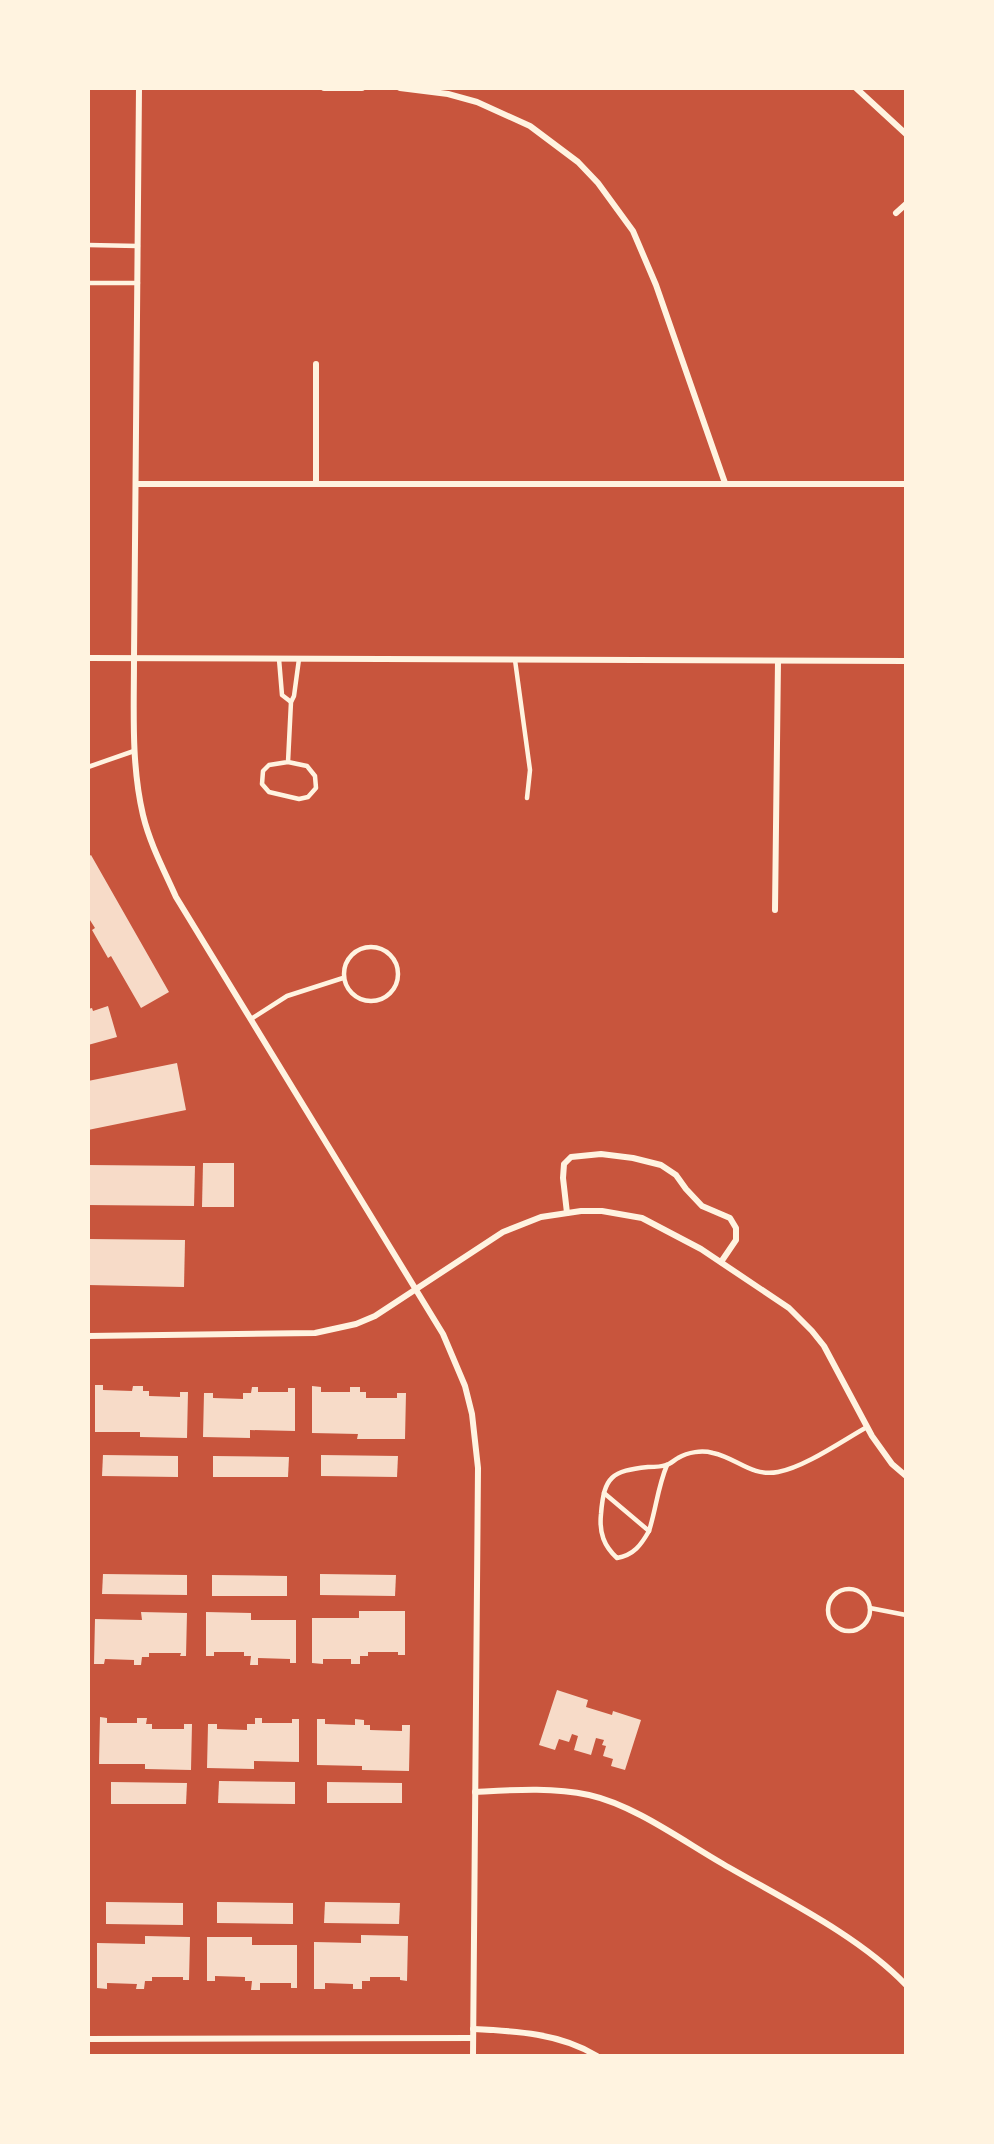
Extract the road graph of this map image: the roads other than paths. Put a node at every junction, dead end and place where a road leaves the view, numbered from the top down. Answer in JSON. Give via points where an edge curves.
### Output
{"nodes":[{"id":1,"x":139,"y":88,"type":"edge"},
{"id":2,"x":324,"y":88,"type":"edge"},
{"id":3,"x":362,"y":88,"type":"edge"},
{"id":4,"x":400,"y":88,"type":"edge"},
{"id":5,"x":856,"y":88,"type":"edge"},
{"id":6,"x":906,"y":134,"type":"edge"},
{"id":7,"x":906,"y":204,"type":"edge"},
{"id":8,"x":896,"y":213,"type":"dead end"},
{"id":9,"x":88,"y":245,"type":"edge"},
{"id":10,"x":138,"y":246,"type":"junction"},
{"id":11,"x":88,"y":283,"type":"edge"},
{"id":12,"x":138,"y":283,"type":"junction"},
{"id":13,"x":316,"y":364,"type":"dead end"},
{"id":14,"x":316,"y":483,"type":"junction"},
{"id":15,"x":725,"y":483,"type":"junction"},
{"id":16,"x":136,"y":484,"type":"junction"},
{"id":17,"x":906,"y":484,"type":"edge"},
{"id":18,"x":88,"y":658,"type":"edge"},
{"id":19,"x":134,"y":658,"type":"junction"},
{"id":20,"x":279,"y":659,"type":"junction"},
{"id":21,"x":298,"y":659,"type":"junction"},
{"id":22,"x":514,"y":660,"type":"junction"},
{"id":23,"x":778,"y":661,"type":"junction"},
{"id":24,"x":906,"y":662,"type":"edge"},
{"id":25,"x":291,"y":702,"type":"junction"},
{"id":26,"x":134,"y":750,"type":"junction"},
{"id":27,"x":288,"y":762,"type":"junction"},
{"id":28,"x":88,"y":768,"type":"edge"},
{"id":29,"x":527,"y":798,"type":"dead end"},
{"id":30,"x":775,"y":910,"type":"dead end"},
{"id":31,"x":344,"y":978,"type":"junction"},
{"id":32,"x":251,"y":1019,"type":"junction"},
{"id":33,"x":567,"y":1213,"type":"junction"},
{"id":34,"x":721,"y":1262,"type":"junction"},
{"id":35,"x":415,"y":1290,"type":"junction"},
{"id":36,"x":88,"y":1336,"type":"edge"},
{"id":37,"x":867,"y":1427,"type":"junction"},
{"id":38,"x":667,"y":1465,"type":"junction"},
{"id":39,"x":906,"y":1476,"type":"edge"},
{"id":40,"x":604,"y":1493,"type":"junction"},
{"id":41,"x":649,"y":1531,"type":"junction"},
{"id":42,"x":870,"y":1608,"type":"junction"},
{"id":43,"x":906,"y":1615,"type":"edge"},
{"id":44,"x":475,"y":1792,"type":"junction"},
{"id":45,"x":906,"y":1985,"type":"edge"},
{"id":46,"x":473,"y":2029,"type":"junction"},
{"id":47,"x":473,"y":2038,"type":"junction"},
{"id":48,"x":88,"y":2039,"type":"edge"},
{"id":49,"x":473,"y":2055,"type":"edge"},
{"id":50,"x":597,"y":2055,"type":"edge"}],
"edges":[{"from":1,"to":10,"type":"street"},
{"from":2,"to":3,"type":"street"},
{"from":4,"to":15,"type":"street","via":[[477,102],[530,126],[578,162],[598,183],[633,231],[656,285]]},
{"from":5,"to":6,"type":"street"},
{"from":7,"to":8,"type":"street"},
{"from":9,"to":10,"type":"lane"},
{"from":10,"to":12,"type":"street"},
{"from":11,"to":12,"type":"lane"},
{"from":12,"to":16,"type":"street"},
{"from":13,"to":14,"type":"street"},
{"from":14,"to":15,"type":"street"},
{"from":14,"to":16,"type":"street"},
{"from":15,"to":17,"type":"street"},
{"from":16,"to":19,"type":"street"},
{"from":18,"to":19,"type":"street"},
{"from":19,"to":20,"type":"street"},
{"from":19,"to":26,"type":"street"},
{"from":20,"to":21,"type":"street"},
{"from":20,"to":25,"type":"lane","via":[[282,695]]},
{"from":21,"to":22,"type":"street"},
{"from":21,"to":25,"type":"lane"},
{"from":22,"to":23,"type":"street"},
{"from":22,"to":29,"type":"lane","via":[[530,770]]},
{"from":23,"to":24,"type":"street"},
{"from":23,"to":30,"type":"street"},
{"from":25,"to":27,"type":"lane"},
{"from":26,"to":28,"type":"lane"},
{"from":26,"to":32,"type":"street","via":[[143,817],[154,849],[176,897]]},
{"from":27,"to":27,"type":"lane","via":[[307,766],[315,776],[316,788],[308,796],[298,799],[269,792],[262,784],[268,765]]},
{"from":31,"to":31,"type":"lane","via":[[356,997],[379,1000],[396,985],[398,968],[380,947],[361,947],[347,960]]},
{"from":31,"to":32,"type":"lane","via":[[286,996]]},
{"from":32,"to":35,"type":"street"},
{"from":33,"to":34,"type":"street","via":[[602,1211],[642,1218]]},
{"from":33,"to":34,"type":"street","via":[[564,1164],[571,1157],[601,1154],[661,1165],[676,1175],[702,1206],[730,1218],[736,1228],[736,1240]]},
{"from":33,"to":35,"type":"street","via":[[503,1232]]},
{"from":34,"to":37,"type":"street","via":[[789,1308],[812,1331]]},
{"from":35,"to":36,"type":"street","via":[[375,1316],[315,1333]]},
{"from":35,"to":44,"type":"street","via":[[443,1334],[472,1414],[478,1468]]},
{"from":37,"to":38,"type":"lane","via":[[776,1473],[757,1472],[712,1452],[695,1452]]},
{"from":37,"to":39,"type":"street","via":[[892,1464]]},
{"from":38,"to":40,"type":"lane","via":[[624,1470],[611,1477]]},
{"from":38,"to":41,"type":"lane"},
{"from":40,"to":41,"type":"lane"},
{"from":40,"to":41,"type":"lane","via":[[602,1533],[606,1548],[617,1558],[636,1550]]},
{"from":42,"to":42,"type":"lane","via":[[867,1598],[852,1588],[836,1593],[827,1609],[831,1623],[849,1632],[865,1625]]},
{"from":42,"to":43,"type":"lane"},
{"from":44,"to":45,"type":"street","via":[[548,1789],[591,1795],[637,1813],[838,1932],[887,1966]]},
{"from":44,"to":46,"type":"street"},
{"from":46,"to":47,"type":"street"},
{"from":46,"to":50,"type":"street","via":[[556,2038]]},
{"from":47,"to":48,"type":"street"},
{"from":47,"to":49,"type":"street"}]}
